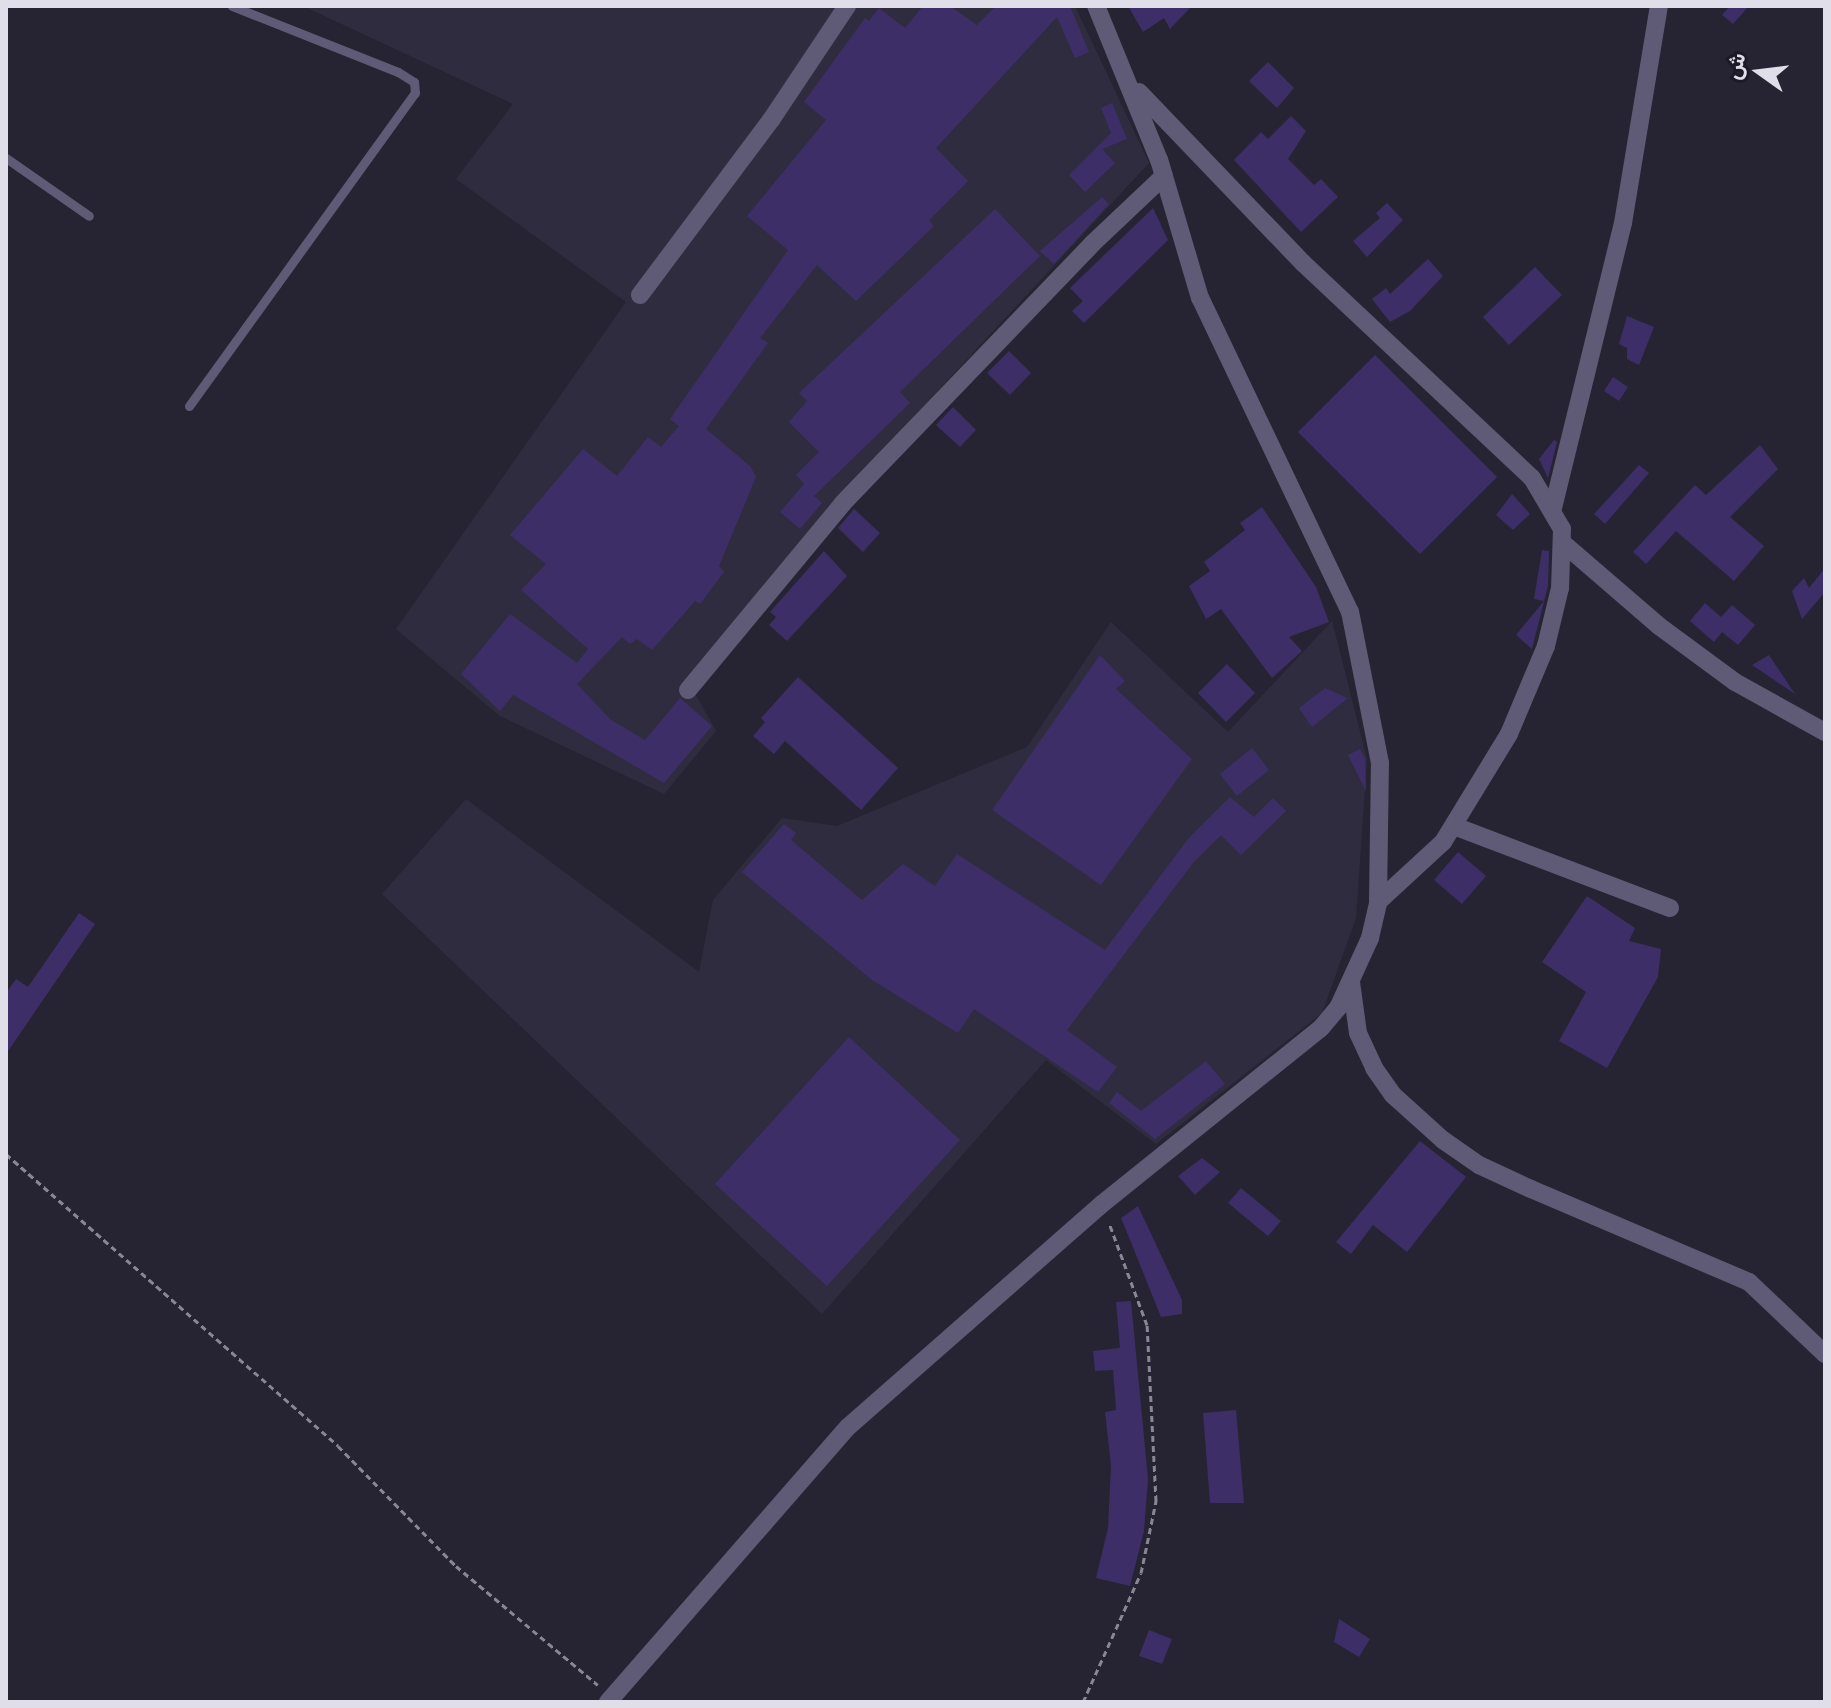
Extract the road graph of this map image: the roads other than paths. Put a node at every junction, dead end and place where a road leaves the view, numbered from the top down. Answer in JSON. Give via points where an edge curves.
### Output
{"nodes":[{"id":1,"x":232,"y":6,"type":"edge"},
{"id":2,"x":847,"y":6,"type":"edge"},
{"id":3,"x":1096,"y":6,"type":"edge"},
{"id":4,"x":1659,"y":6,"type":"edge"},
{"id":5,"x":1131,"y":83,"type":"junction"},
{"id":6,"x":6,"y":158,"type":"edge"},
{"id":7,"x":1164,"y":176,"type":"junction"},
{"id":8,"x":89,"y":216,"type":"dead end"},
{"id":9,"x":640,"y":295,"type":"dead end"},
{"id":10,"x":189,"y":406,"type":"dead end"},
{"id":11,"x":1553,"y":508,"type":"junction"},
{"id":12,"x":1564,"y":544,"type":"junction"},
{"id":13,"x":688,"y":690,"type":"dead end"},
{"id":14,"x":1825,"y":732,"type":"edge"},
{"id":15,"x":1454,"y":826,"type":"junction"},
{"id":16,"x":1378,"y":902,"type":"junction"},
{"id":17,"x":1670,"y":908,"type":"dead end"},
{"id":18,"x":1351,"y":982,"type":"junction"},
{"id":19,"x":1825,"y":1354,"type":"edge"},
{"id":20,"x":610,"y":1699,"type":"edge"}],
"edges":[{"from":1,"to":10,"type":"lane","via":[[398,72],[414,82],[415,93]]},
{"from":2,"to":9,"type":"street","via":[[771,120]]},
{"from":3,"to":5,"type":"street"},
{"from":4,"to":11,"type":"street","via":[[1623,223]]},
{"from":5,"to":7,"type":"street"},
{"from":5,"to":11,"type":"street","via":[[1303,263],[1532,478]]},
{"from":6,"to":8,"type":"lane"},
{"from":7,"to":13,"type":"street","via":[[863,482]]},
{"from":7,"to":16,"type":"street","via":[[1206,312],[1350,612],[1380,763]]},
{"from":11,"to":12,"type":"street"},
{"from":12,"to":14,"type":"street","via":[[1659,626],[1735,682]]},
{"from":12,"to":15,"type":"street","via":[[1560,588],[1540,661],[1509,734]]},
{"from":15,"to":16,"type":"street","via":[[1424,865]]},
{"from":15,"to":17,"type":"street"},
{"from":16,"to":18,"type":"street"},
{"from":18,"to":19,"type":"street","via":[[1358,1033],[1374,1068],[1393,1095],[1443,1140],[1479,1165],[1749,1282]]},
{"from":18,"to":20,"type":"street","via":[[1321,1028],[1102,1204],[848,1427]]}]}
